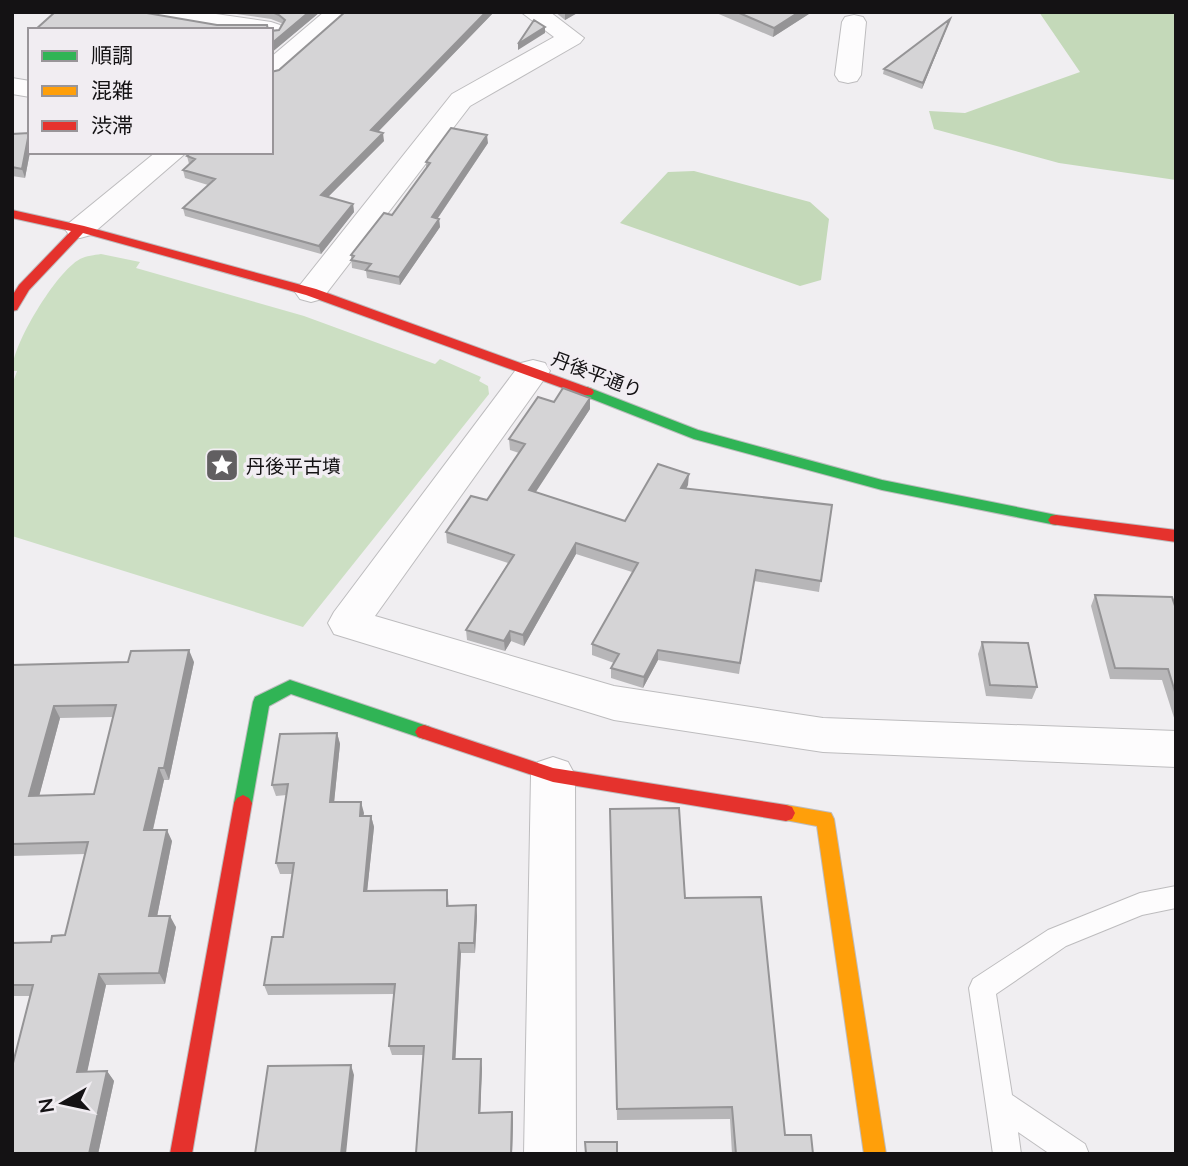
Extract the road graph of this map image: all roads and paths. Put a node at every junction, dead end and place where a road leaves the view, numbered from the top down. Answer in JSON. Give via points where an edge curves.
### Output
{"nodes":[{"id":1,"x":150,"y":12,"type":"edge"},
{"id":2,"x":339,"y":12,"type":"edge"},
{"id":3,"x":533,"y":12,"type":"edge"},
{"id":4,"x":848,"y":16,"type":"edge"},
{"id":5,"x":258,"y":28,"type":"edge"},
{"id":6,"x":273,"y":30,"type":"edge"},
{"id":7,"x":312,"y":36,"type":"junction"},
{"id":8,"x":273,"y":68,"type":"edge"},
{"id":9,"x":848,"y":75,"type":"dead end"},
{"id":10,"x":171,"y":154,"type":"edge"},
{"id":11,"x":12,"y":214,"type":"edge"},
{"id":12,"x":80,"y":229,"type":"junction"},
{"id":13,"x":311,"y":292,"type":"junction"},
{"id":14,"x":12,"y":307,"type":"edge"},
{"id":15,"x":533,"y":372,"type":"junction"},
{"id":16,"x":1176,"y":536,"type":"edge"},
{"id":17,"x":1176,"y":750,"type":"edge"},
{"id":18,"x":553,"y":775,"type":"junction"},
{"id":19,"x":1176,"y":897,"type":"edge"},
{"id":20,"x":999,"y":1103,"type":"junction"},
{"id":21,"x":181,"y":1154,"type":"edge"},
{"id":22,"x":550,"y":1154,"type":"edge"},
{"id":23,"x":874,"y":1154,"type":"edge"},
{"id":24,"x":1007,"y":1154,"type":"edge"},
{"id":25,"x":1075,"y":1154,"type":"edge"}],
"edges":[{"from":1,"to":5,"type":"street"},
{"from":2,"to":7,"type":"street"},
{"from":3,"to":13,"type":"street","via":[[571,38],[461,100]]},
{"from":4,"to":9,"type":"street"},
{"from":6,"to":7,"type":"street"},
{"from":7,"to":8,"type":"street"},
{"from":10,"to":12,"type":"street"},
{"from":11,"to":12,"type":"street","name":"丹後平通り"},
{"from":12,"to":13,"type":"street","name":"丹後平通り"},
{"from":12,"to":14,"type":"street"},
{"from":13,"to":15,"type":"street","name":"丹後平通り"},
{"from":15,"to":16,"type":"street","name":"丹後平通り","via":[[694,435],[881,485],[1046,519]]},
{"from":15,"to":17,"type":"street","via":[[348,623],[614,704],[823,735]]},
{"from":18,"to":21,"type":"street","via":[[290,687],[261,702]]},
{"from":18,"to":22,"type":"street"},
{"from":18,"to":23,"type":"street","via":[[825,819]]},
{"from":19,"to":20,"type":"lane","via":[[1140,904],[1057,938],[982,988]]},
{"from":20,"to":24,"type":"lane"},
{"from":20,"to":25,"type":"lane"}]}
